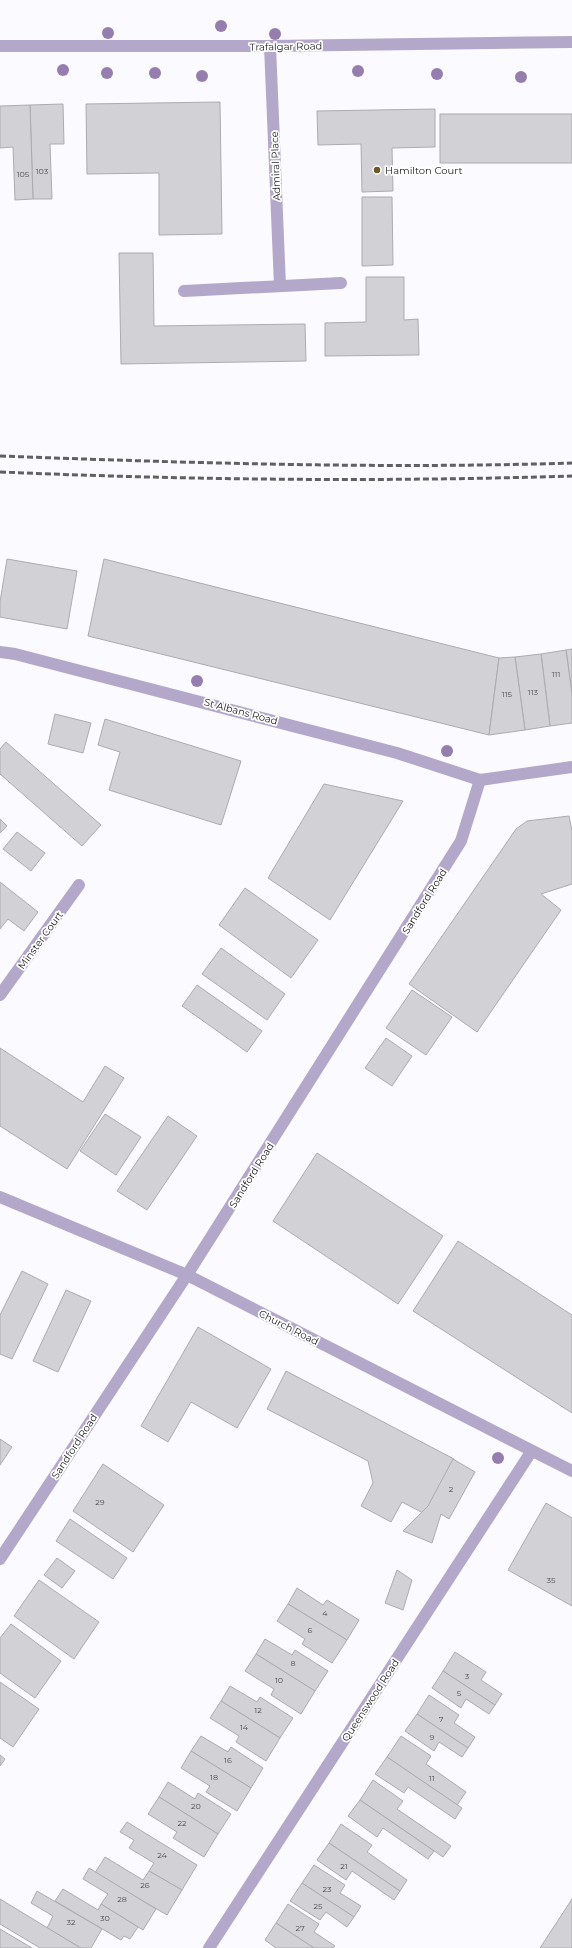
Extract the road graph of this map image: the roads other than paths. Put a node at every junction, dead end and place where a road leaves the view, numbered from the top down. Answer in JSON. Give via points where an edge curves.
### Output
{"nodes":[{"id":1,"x":572,"y":42,"type":"edge"},
{"id":2,"x":0,"y":46,"type":"edge"},
{"id":3,"x":270,"y":46,"type":"junction"},
{"id":4,"x":341,"y":283,"type":"dead end"},
{"id":5,"x":280,"y":286,"type":"junction"},
{"id":6,"x":184,"y":291,"type":"dead end"},
{"id":7,"x":0,"y":652,"type":"edge"},
{"id":8,"x":572,"y":767,"type":"edge"},
{"id":9,"x":480,"y":780,"type":"junction"},
{"id":10,"x":79,"y":885,"type":"dead end"},
{"id":11,"x":0,"y":994,"type":"edge"},
{"id":12,"x":0,"y":1197,"type":"edge"},
{"id":13,"x":187,"y":1274,"type":"junction"},
{"id":14,"x":531,"y":1452,"type":"junction"},
{"id":15,"x":572,"y":1471,"type":"edge"},
{"id":16,"x":0,"y":1559,"type":"edge"},
{"id":17,"x":210,"y":1948,"type":"edge"}],
"edges":[{"from":1,"to":3,"type":"street","name":"Trafalgar Road"},
{"from":2,"to":3,"type":"street","name":"Trafalgar Road"},
{"from":3,"to":5,"type":"street","name":"Admiral Place"},
{"from":4,"to":5,"type":"street"},
{"from":5,"to":6,"type":"street"},
{"from":7,"to":9,"type":"street","name":"St Albans Road","via":[[248,713],[397,753]]},
{"from":8,"to":9,"type":"street"},
{"from":9,"to":13,"type":"street","name":"Sandford Road","via":[[461,841]]},
{"from":10,"to":11,"type":"street","name":"Minster Court"},
{"from":12,"to":13,"type":"street","name":"Church Road"},
{"from":13,"to":14,"type":"street","name":"Church Road"},
{"from":13,"to":16,"type":"street","name":"Sandford Road"},
{"from":14,"to":15,"type":"street","name":"Church Road"},
{"from":14,"to":17,"type":"street","name":"Queenswood Road"}]}
